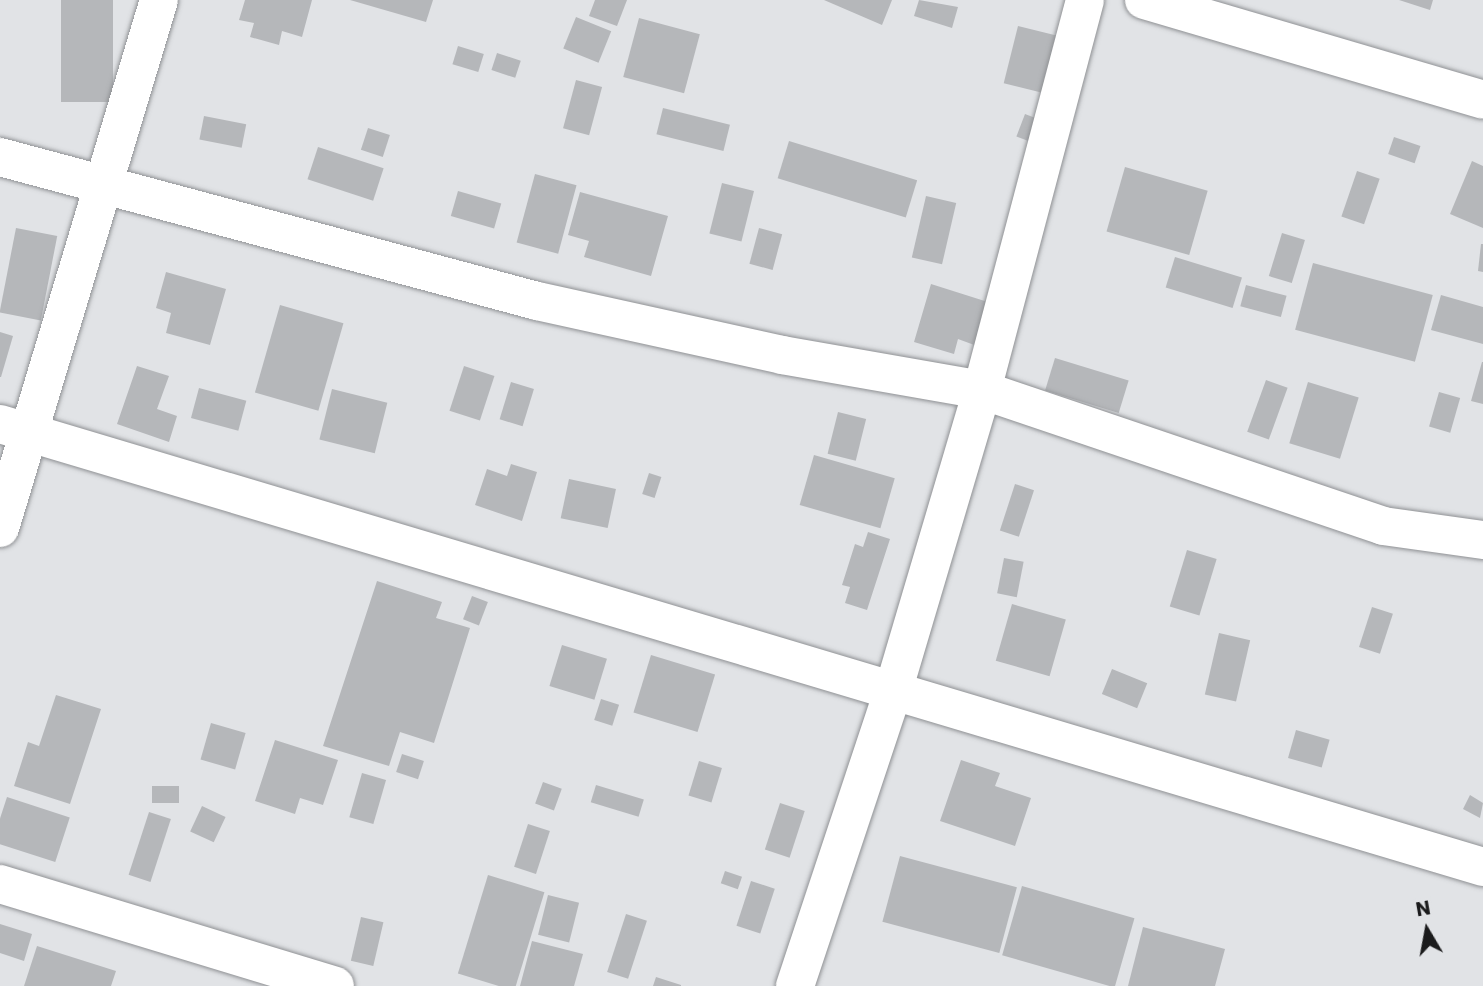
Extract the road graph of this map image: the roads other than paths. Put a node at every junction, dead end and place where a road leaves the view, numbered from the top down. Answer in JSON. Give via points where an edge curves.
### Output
{"nodes":[{"id":1,"x":159,"y":0,"type":"edge"},
{"id":2,"x":1085,"y":0,"type":"edge"},
{"id":3,"x":1144,"y":0,"type":"edge"},
{"id":4,"x":1483,"y":100,"type":"edge"},
{"id":5,"x":0,"y":157,"type":"edge"},
{"id":6,"x":101,"y":186,"type":"junction"},
{"id":7,"x":982,"y":390,"type":"junction"},
{"id":8,"x":14,"y":428,"type":"edge"},
{"id":9,"x":0,"y":528,"type":"edge"},
{"id":10,"x":1483,"y":540,"type":"edge"},
{"id":11,"x":894,"y":688,"type":"junction"},
{"id":12,"x":1483,"y":867,"type":"edge"},
{"id":13,"x":0,"y":884,"type":"edge"},
{"id":14,"x":335,"y":986,"type":"edge"},
{"id":15,"x":795,"y":986,"type":"edge"}],
"edges":[{"from":1,"to":6,"type":"street"},
{"from":2,"to":7,"type":"street"},
{"from":3,"to":4,"type":"street"},
{"from":5,"to":6,"type":"street"},
{"from":6,"to":7,"type":"street","via":[[537,301],[782,355]]},
{"from":6,"to":8,"type":"street"},
{"from":7,"to":10,"type":"street","via":[[1384,526]]},
{"from":7,"to":11,"type":"street"},
{"from":8,"to":9,"type":"street"},
{"from":8,"to":11,"type":"street"},
{"from":11,"to":12,"type":"street"},
{"from":11,"to":15,"type":"street"},
{"from":13,"to":14,"type":"street"}]}
